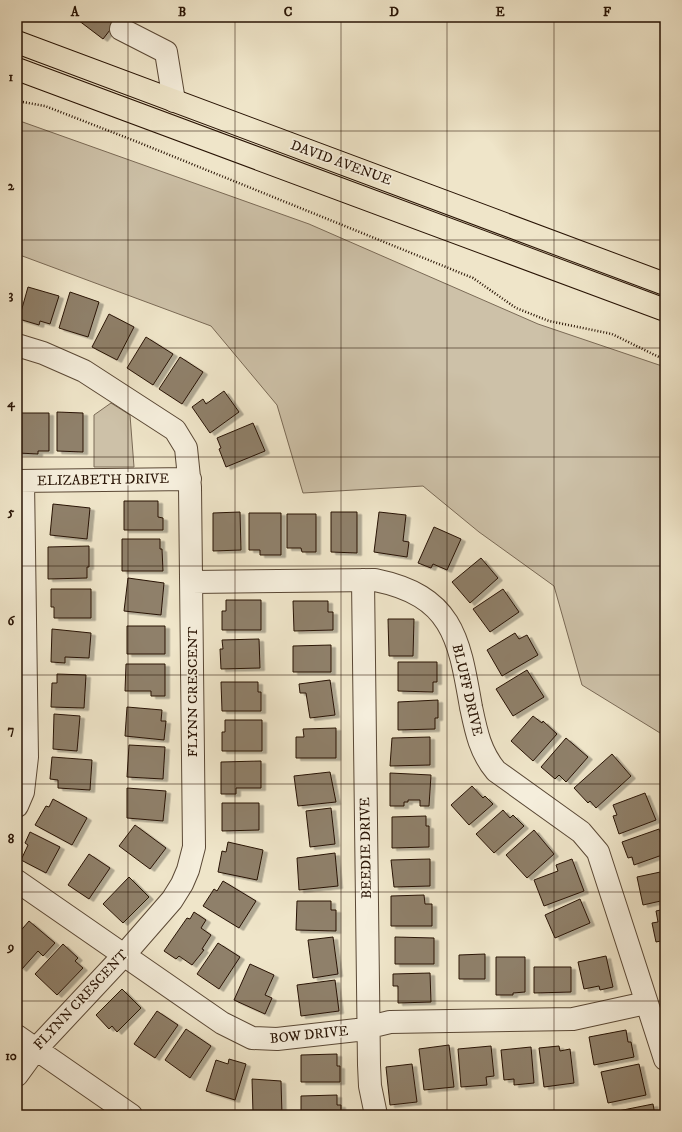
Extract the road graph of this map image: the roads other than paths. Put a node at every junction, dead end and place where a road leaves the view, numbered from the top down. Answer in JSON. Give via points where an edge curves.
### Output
{"nodes":[{"id":1,"x":121,"y":29,"type":"dead end"},
{"id":2,"x":17,"y":42,"type":"edge"},
{"id":3,"x":17,"y":69,"type":"edge"},
{"id":4,"x":174,"y":101,"type":"junction"},
{"id":5,"x":665,"y":284,"type":"edge"},
{"id":6,"x":665,"y":310,"type":"edge"},
{"id":7,"x":17,"y":345,"type":"edge"},
{"id":8,"x":190,"y":479,"type":"junction"},
{"id":9,"x":20,"y":481,"type":"edge"},
{"id":10,"x":363,"y":580,"type":"junction"},
{"id":11,"x":192,"y":582,"type":"junction"},
{"id":12,"x":17,"y":806,"type":"edge"},
{"id":13,"x":17,"y":881,"type":"edge"},
{"id":14,"x":124,"y":955,"type":"junction"},
{"id":15,"x":646,"y":1003,"type":"junction"},
{"id":16,"x":368,"y":1028,"type":"junction"},
{"id":17,"x":17,"y":1036,"type":"edge"},
{"id":18,"x":36,"y":1049,"type":"junction"},
{"id":19,"x":665,"y":1060,"type":"edge"},
{"id":20,"x":17,"y":1075,"type":"edge"},
{"id":21,"x":131,"y":1115,"type":"edge"},
{"id":22,"x":376,"y":1115,"type":"edge"}],
"edges":[{"from":1,"to":4,"type":"street","via":[[166,52]]},
{"from":2,"to":4,"type":"main road","name":"DAVID AVENUE"},
{"from":3,"to":6,"type":"main road","name":"DAVID AVENUE"},
{"from":4,"to":5,"type":"main road","name":"DAVID AVENUE"},
{"from":7,"to":8,"type":"street","name":"FLYNN CRESCENT","via":[[84,371],[175,430],[186,448]]},
{"from":8,"to":9,"type":"street","name":"ELIZABETH DRIVE"},
{"from":8,"to":11,"type":"street","name":"FLYNN CRESCENT"},
{"from":9,"to":12,"type":"street","via":[[27,757],[23,792]]},
{"from":10,"to":11,"type":"street","name":"BLUFF DRIVE"},
{"from":10,"to":15,"type":"street","name":"BLUFF DRIVE","via":[[392,584],[417,593],[446,620],[453,631],[463,659],[475,730],[483,752],[496,771],[581,832],[598,852]]},
{"from":10,"to":16,"type":"street","name":"BEEDIE DRIVE"},
{"from":11,"to":14,"type":"street","name":"FLYNN CRESCENT","via":[[192,860],[172,900]]},
{"from":13,"to":14,"type":"street","name":"BOW DRIVE"},
{"from":14,"to":16,"type":"street","name":"BOW DRIVE","via":[[222,1023],[252,1038],[277,1039]]},
{"from":14,"to":18,"type":"street","name":"FLYNN CRESCENT"},
{"from":15,"to":16,"type":"street","name":"BOW DRIVE","via":[[573,1019],[404,1021]]},
{"from":15,"to":19,"type":"street","name":"BLUFF DRIVE"},
{"from":16,"to":22,"type":"street","name":"BEEDIE DRIVE","via":[[370,1086]]},
{"from":17,"to":18,"type":"street"},
{"from":18,"to":20,"type":"street","name":"FLYNN CRESCENT"},
{"from":18,"to":21,"type":"street"}]}
